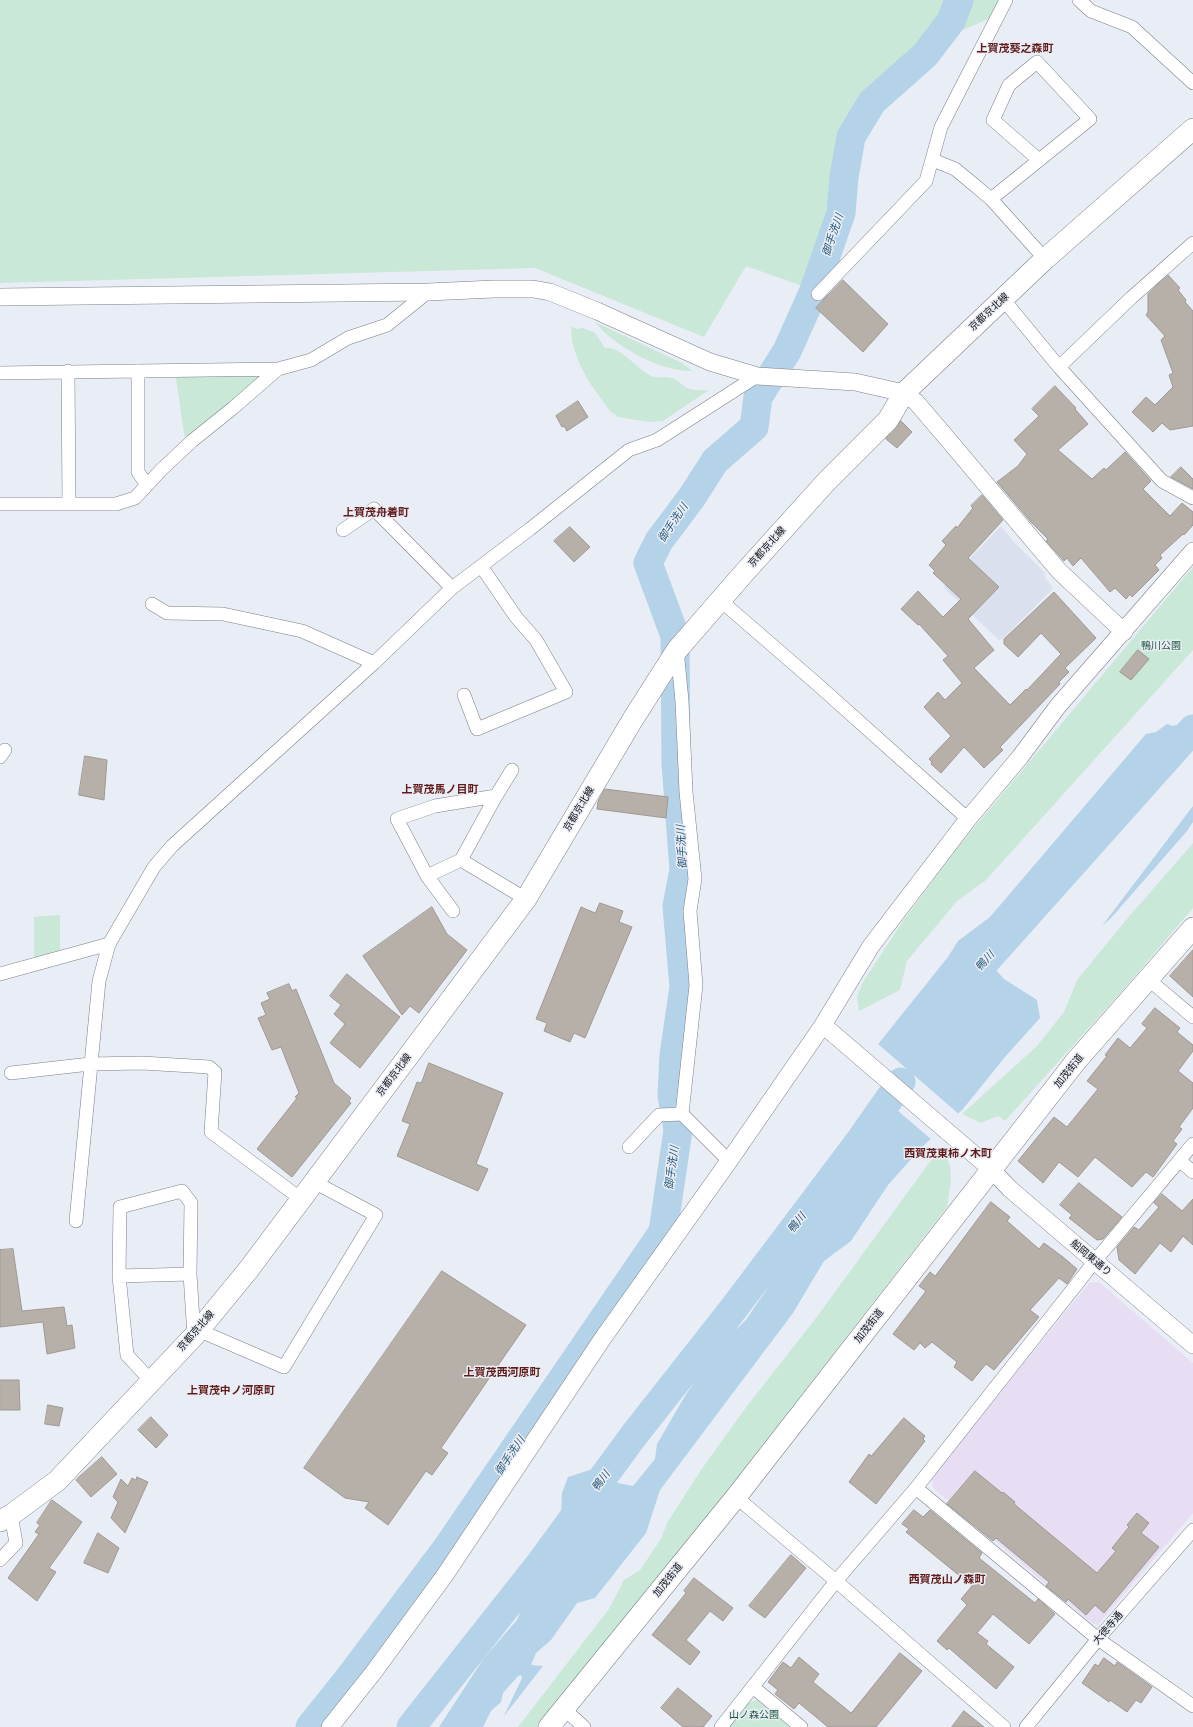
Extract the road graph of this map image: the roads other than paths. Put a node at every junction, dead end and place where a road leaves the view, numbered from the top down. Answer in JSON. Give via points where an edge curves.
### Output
{"nodes":[{"id":1,"x":1006,"y":0,"type":"edge"},
{"id":2,"x":1079,"y":0,"type":"edge"},
{"id":3,"x":1193,"y":83,"type":"edge"},
{"id":4,"x":1193,"y":129,"type":"edge"},
{"id":5,"x":933,"y":160,"type":"junction"},
{"id":6,"x":1039,"y":160,"type":"junction"},
{"id":7,"x":991,"y":199,"type":"junction"},
{"id":8,"x":1193,"y":243,"type":"edge"},
{"id":9,"x":1045,"y":259,"type":"junction"},
{"id":10,"x":428,"y":292,"type":"junction"},
{"id":11,"x":818,"y":294,"type":"dead end"},
{"id":12,"x":0,"y":297,"type":"edge"},
{"id":13,"x":1004,"y":299,"type":"junction"},
{"id":14,"x":1059,"y":367,"type":"junction"},
{"id":15,"x":278,"y":369,"type":"junction"},
{"id":16,"x":68,"y":371,"type":"junction"},
{"id":17,"x":138,"y":371,"type":"junction"},
{"id":18,"x":0,"y":373,"type":"edge"},
{"id":19,"x":757,"y":376,"type":"junction"},
{"id":20,"x":904,"y":392,"type":"junction"},
{"id":21,"x":147,"y":485,"type":"junction"},
{"id":22,"x":1193,"y":498,"type":"edge"},
{"id":23,"x":0,"y":504,"type":"edge"},
{"id":24,"x":69,"y":504,"type":"junction"},
{"id":25,"x":343,"y":530,"type":"dead end"},
{"id":26,"x":1193,"y":551,"type":"edge"},
{"id":27,"x":481,"y":566,"type":"junction"},
{"id":28,"x":452,"y":588,"type":"junction"},
{"id":29,"x":720,"y":600,"type":"junction"},
{"id":30,"x":152,"y":604,"type":"dead end"},
{"id":31,"x":1124,"y":632,"type":"junction"},
{"id":32,"x":677,"y":650,"type":"junction"},
{"id":33,"x":374,"y":663,"type":"junction"},
{"id":34,"x":464,"y":695,"type":"dead end"},
{"id":35,"x":512,"y":770,"type":"dead end"},
{"id":36,"x":496,"y":796,"type":"junction"},
{"id":37,"x":968,"y":819,"type":"junction"},
{"id":38,"x":461,"y":860,"type":"junction"},
{"id":39,"x":427,"y":876,"type":"junction"},
{"id":40,"x":526,"y":899,"type":"junction"},
{"id":41,"x":453,"y":911,"type":"dead end"},
{"id":42,"x":1193,"y":928,"type":"edge"},
{"id":43,"x":109,"y":944,"type":"junction"},
{"id":44,"x":0,"y":974,"type":"edge"},
{"id":45,"x":1149,"y":980,"type":"junction"},
{"id":46,"x":1193,"y":1017,"type":"edge"},
{"id":47,"x":823,"y":1025,"type":"junction"},
{"id":48,"x":90,"y":1064,"type":"junction"},
{"id":49,"x":11,"y":1072,"type":"dead end"},
{"id":50,"x":682,"y":1114,"type":"junction"},
{"id":51,"x":1193,"y":1144,"type":"edge"},
{"id":52,"x":629,"y":1147,"type":"dead end"},
{"id":53,"x":729,"y":1161,"type":"junction"},
{"id":54,"x":1180,"y":1161,"type":"junction"},
{"id":55,"x":991,"y":1169,"type":"junction"},
{"id":56,"x":1193,"y":1172,"type":"edge"},
{"id":57,"x":314,"y":1182,"type":"junction"},
{"id":58,"x":301,"y":1199,"type":"junction"},
{"id":59,"x":76,"y":1221,"type":"dead end"},
{"id":60,"x":1095,"y":1261,"type":"junction"},
{"id":61,"x":190,"y":1274,"type":"junction"},
{"id":62,"x":119,"y":1276,"type":"junction"},
{"id":63,"x":196,"y":1333,"type":"junction"},
{"id":64,"x":1193,"y":1345,"type":"edge"},
{"id":65,"x":151,"y":1381,"type":"junction"},
{"id":66,"x":916,"y":1488,"type":"junction"},
{"id":67,"x":736,"y":1497,"type":"junction"},
{"id":68,"x":6,"y":1518,"type":"edge"},
{"id":69,"x":1193,"y":1530,"type":"edge"},
{"id":70,"x":0,"y":1560,"type":"edge"},
{"id":71,"x":836,"y":1581,"type":"junction"},
{"id":72,"x":1098,"y":1639,"type":"junction"},
{"id":73,"x":753,"y":1687,"type":"junction"},
{"id":74,"x":1193,"y":1706,"type":"edge"},
{"id":75,"x":564,"y":1709,"type":"junction"},
{"id":76,"x":330,"y":1727,"type":"edge"},
{"id":77,"x":549,"y":1727,"type":"edge"},
{"id":78,"x":584,"y":1727,"type":"edge"},
{"id":79,"x":721,"y":1727,"type":"edge"},
{"id":80,"x":801,"y":1727,"type":"edge"},
{"id":81,"x":1004,"y":1727,"type":"edge"},
{"id":82,"x":1026,"y":1727,"type":"edge"}],
"edges":[{"from":1,"to":5,"type":"street","via":[[941,127]]},
{"from":2,"to":3,"type":"street","via":[[1091,11],[1132,27]]},
{"from":4,"to":9,"type":"main road","name":"京都京北線"},
{"from":5,"to":7,"type":"street","via":[[955,168]]},
{"from":5,"to":11,"type":"street","via":[[926,181]]},
{"from":6,"to":6,"type":"street","via":[[1090,119],[1036,62],[1009,85],[993,120]]},
{"from":6,"to":7,"type":"street"},
{"from":7,"to":9,"type":"street"},
{"from":8,"to":14,"type":"street"},
{"from":9,"to":13,"type":"main road","name":"京都京北線"},
{"from":10,"to":12,"type":"street"},
{"from":10,"to":15,"type":"street","via":[[387,325],[348,338],[310,360]]},
{"from":10,"to":19,"type":"street","via":[[525,289],[550,292],[710,362]]},
{"from":13,"to":14,"type":"street"},
{"from":13,"to":20,"type":"main road","name":"京都京北線"},
{"from":14,"to":22,"type":"street","via":[[1162,482]]},
{"from":15,"to":17,"type":"street"},
{"from":15,"to":21,"type":"street","via":[[192,441]]},
{"from":16,"to":17,"type":"street"},
{"from":16,"to":18,"type":"street"},
{"from":16,"to":24,"type":"street"},
{"from":17,"to":21,"type":"street","via":[[138,472]]},
{"from":19,"to":20,"type":"street","via":[[855,382]]},
{"from":19,"to":27,"type":"street","via":[[657,440],[629,450]]},
{"from":20,"to":29,"type":"main road","name":"京都京北線","via":[[888,420],[826,482]]},
{"from":20,"to":31,"type":"street","via":[[916,402],[1059,571]]},
{"from":21,"to":24,"type":"street","via":[[135,498],[116,504]]},
{"from":23,"to":24,"type":"street"},
{"from":25,"to":28,"type":"street","via":[[374,509]]},
{"from":26,"to":31,"type":"street"},
{"from":27,"to":28,"type":"street"},
{"from":27,"to":34,"type":"street","via":[[516,617],[536,640],[566,692],[476,729]]},
{"from":28,"to":33,"type":"street"},
{"from":29,"to":32,"type":"main road","name":"京都京北線"},
{"from":29,"to":37,"type":"street"},
{"from":30,"to":33,"type":"street","via":[[167,613],[223,614],[302,631]]},
{"from":31,"to":37,"type":"street","via":[[1058,706],[1020,757]]},
{"from":32,"to":40,"type":"main road","name":"京都京北線"},
{"from":32,"to":50,"type":"street","via":[[686,792],[695,879],[690,911],[696,985]]},
{"from":33,"to":43,"type":"street","via":[[172,846],[154,868]]},
{"from":35,"to":36,"type":"street"},
{"from":36,"to":38,"type":"street"},
{"from":36,"to":39,"type":"street","via":[[435,806],[398,819]]},
{"from":37,"to":47,"type":"street","via":[[871,946]]},
{"from":38,"to":39,"type":"street"},
{"from":38,"to":40,"type":"street"},
{"from":39,"to":41,"type":"street"},
{"from":40,"to":57,"type":"main road","name":"京都京北線"},
{"from":42,"to":45,"type":"main road","name":"加茂街道"},
{"from":43,"to":44,"type":"street"},
{"from":43,"to":48,"type":"street","via":[[99,981]]},
{"from":45,"to":46,"type":"street"},
{"from":45,"to":55,"type":"main road","name":"加茂街道","via":[[1076,1061]]},
{"from":47,"to":53,"type":"street"},
{"from":47,"to":55,"type":"street","name":"船岡東通り"},
{"from":48,"to":49,"type":"street"},
{"from":48,"to":58,"type":"street","via":[[142,1062],[209,1067],[215,1072],[211,1132]]},
{"from":48,"to":59,"type":"street"},
{"from":50,"to":52,"type":"street","via":[[659,1115]]},
{"from":50,"to":53,"type":"street"},
{"from":51,"to":54,"type":"street"},
{"from":53,"to":76,"type":"street","via":[[603,1338],[446,1575]]},
{"from":54,"to":56,"type":"street"},
{"from":54,"to":60,"type":"street"},
{"from":55,"to":60,"type":"street","name":"船岡東通り"},
{"from":55,"to":67,"type":"main road","name":"加茂街道"},
{"from":57,"to":58,"type":"main road","name":"京都京北線"},
{"from":57,"to":63,"type":"street","via":[[376,1215],[284,1367]]},
{"from":58,"to":63,"type":"main road","name":"京都京北線","via":[[249,1269]]},
{"from":60,"to":64,"type":"street","name":"船岡東通り"},
{"from":60,"to":66,"type":"street"},
{"from":61,"to":62,"type":"street"},
{"from":61,"to":62,"type":"street","via":[[191,1203],[182,1191],[120,1207]]},
{"from":61,"to":63,"type":"street"},
{"from":62,"to":65,"type":"street","via":[[127,1355]]},
{"from":63,"to":65,"type":"main road","name":"京都京北線"},
{"from":65,"to":68,"type":"main road","name":"京都京北線","via":[[57,1481]]},
{"from":66,"to":71,"type":"street"},
{"from":66,"to":72,"type":"street"},
{"from":67,"to":71,"type":"street"},
{"from":67,"to":75,"type":"main road","name":"加茂街道"},
{"from":68,"to":70,"type":"street","via":[[16,1543]]},
{"from":69,"to":72,"type":"street","name":"大徳寺通"},
{"from":71,"to":73,"type":"street"},
{"from":71,"to":81,"type":"street"},
{"from":72,"to":74,"type":"street"},
{"from":72,"to":82,"type":"street","name":"大徳寺通"},
{"from":73,"to":79,"type":"street"},
{"from":73,"to":80,"type":"street"},
{"from":75,"to":77,"type":"main road","name":"加茂街道"},
{"from":75,"to":78,"type":"street"}]}
